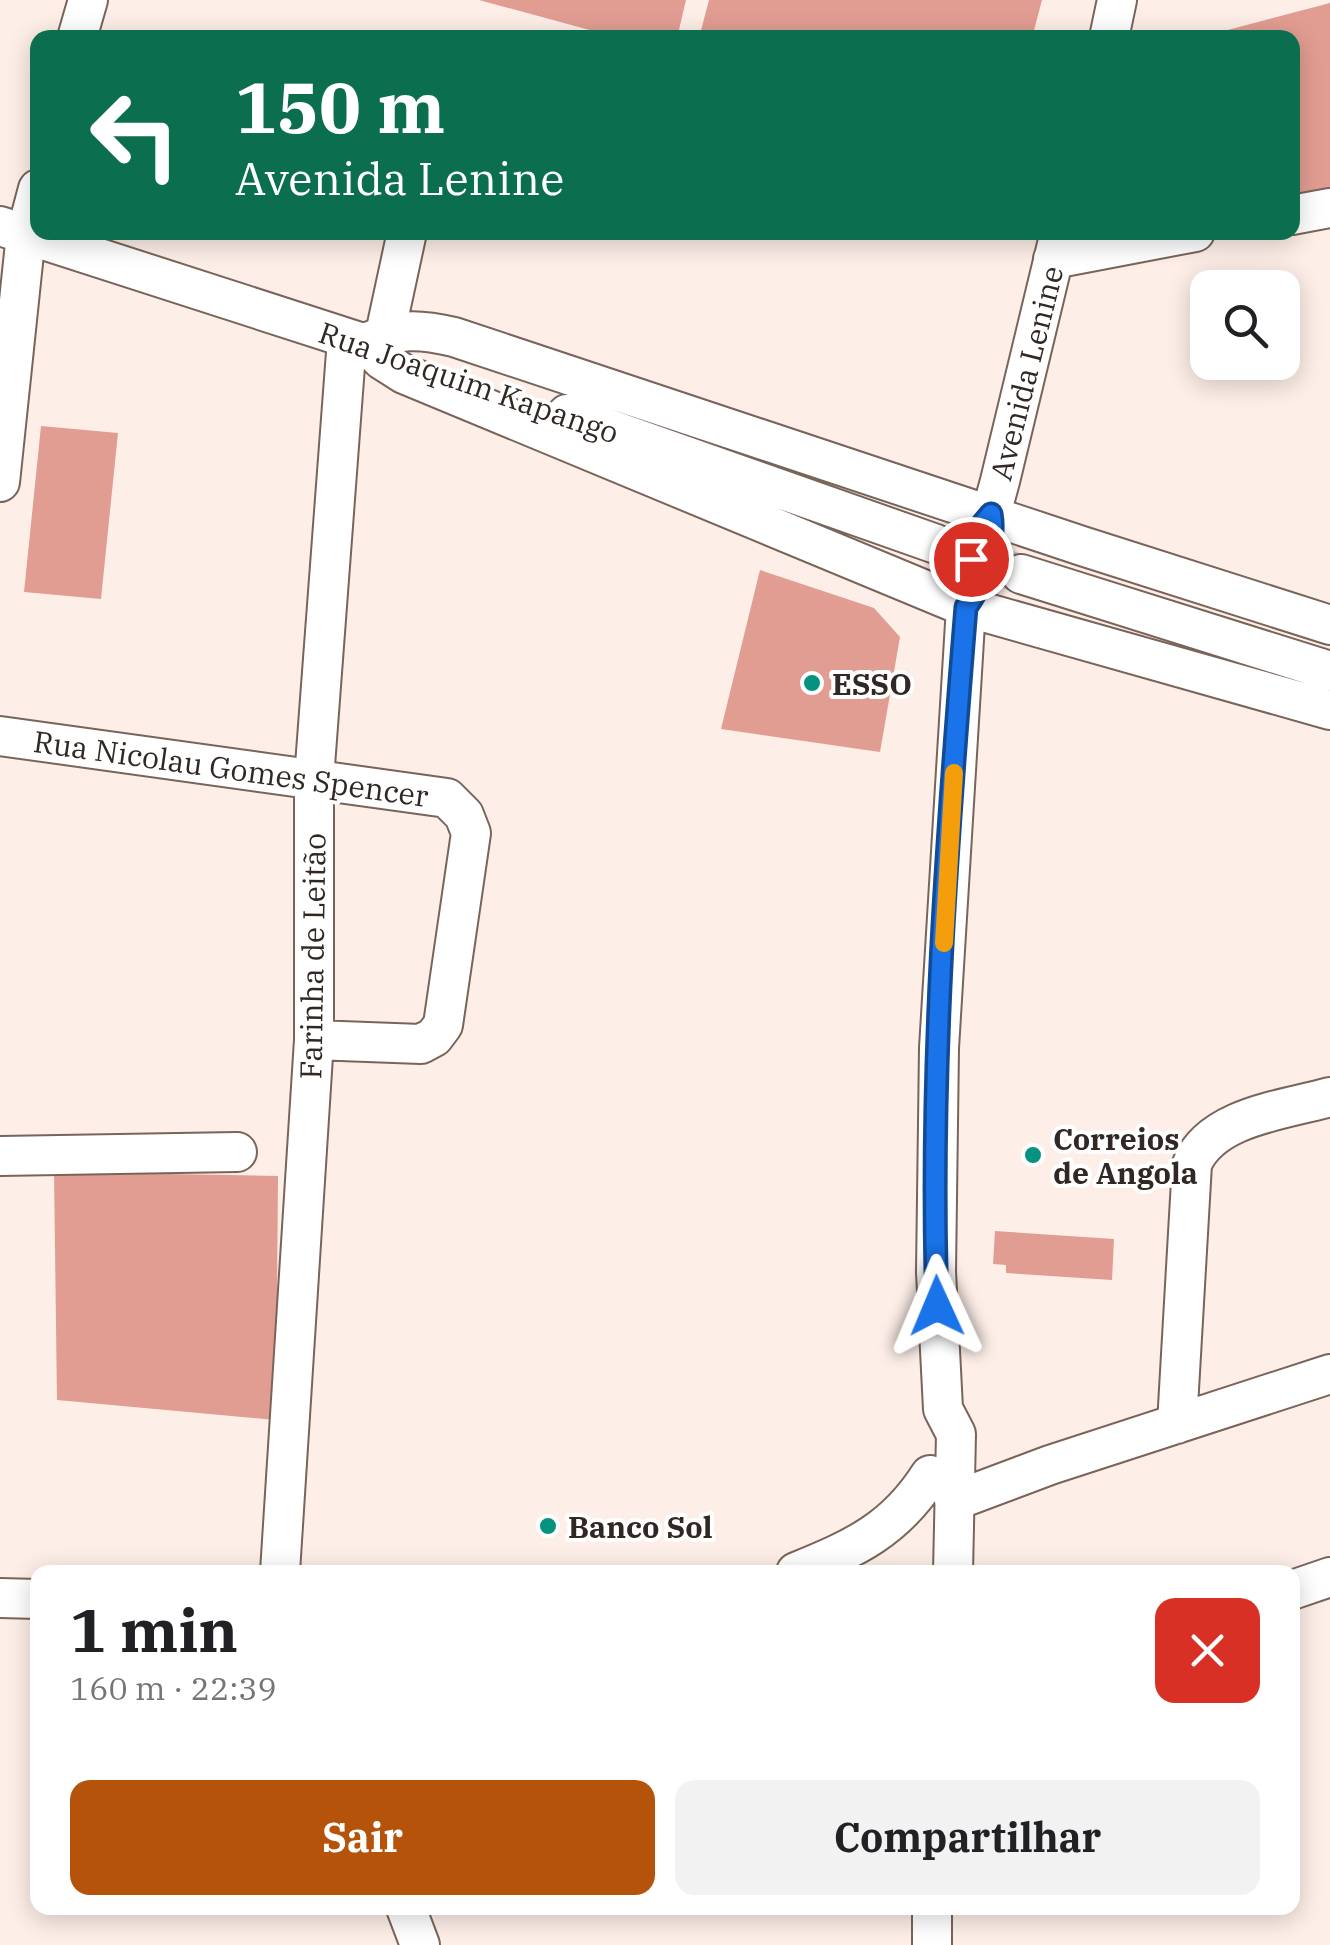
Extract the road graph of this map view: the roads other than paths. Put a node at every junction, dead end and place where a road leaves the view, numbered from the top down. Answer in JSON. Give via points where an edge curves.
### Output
{"nodes":[{"id":1,"x":88,"y":0,"type":"edge"},
{"id":2,"x":1118,"y":0,"type":"edge"},
{"id":3,"x":80,"y":30,"type":"edge"},
{"id":4,"x":1111,"y":30,"type":"edge"},
{"id":5,"x":30,"y":202,"type":"edge"},
{"id":6,"x":1330,"y":208,"type":"edge"},
{"id":7,"x":1300,"y":214,"type":"edge"},
{"id":8,"x":13,"y":230,"type":"edge"},
{"id":9,"x":45,"y":240,"type":"edge"},
{"id":10,"x":404,"y":240,"type":"edge"},
{"id":11,"x":1116,"y":240,"type":"edge"},
{"id":12,"x":1056,"y":246,"type":"edge"},
{"id":13,"x":366,"y":339,"type":"junction"},
{"id":14,"x":0,"y":482,"type":"edge"},
{"id":15,"x":989,"y":524,"type":"junction"},
{"id":16,"x":936,"y":544,"type":"tunnel mouth"},
{"id":17,"x":1021,"y":574,"type":"tunnel mouth"},
{"id":18,"x":968,"y":598,"type":"junction"},
{"id":19,"x":1330,"y":625,"type":"edge"},
{"id":20,"x":1330,"y":671,"type":"edge"},
{"id":21,"x":1330,"y":710,"type":"edge"},
{"id":22,"x":0,"y":736,"type":"edge"},
{"id":23,"x":314,"y":779,"type":"junction"},
{"id":24,"x":314,"y":1040,"type":"junction"},
{"id":25,"x":1330,"y":1097,"type":"edge"},
{"id":26,"x":238,"y":1152,"type":"dead end"},
{"id":27,"x":0,"y":1156,"type":"edge"},
{"id":28,"x":1330,"y":1374,"type":"edge"},
{"id":29,"x":1177,"y":1424,"type":"junction"},
{"id":30,"x":942,"y":1488,"type":"junction"},
{"id":31,"x":280,"y":1565,"type":"edge"},
{"id":32,"x":812,"y":1565,"type":"edge"},
{"id":33,"x":929,"y":1565,"type":"edge"},
{"id":34,"x":952,"y":1565,"type":"edge"},
{"id":35,"x":1330,"y":1577,"type":"edge"},
{"id":36,"x":1300,"y":1587,"type":"edge"},
{"id":37,"x":0,"y":1598,"type":"edge"},
{"id":38,"x":30,"y":1599,"type":"edge"},
{"id":39,"x":409,"y":1915,"type":"edge"},
{"id":40,"x":932,"y":1915,"type":"edge"},
{"id":41,"x":420,"y":1945,"type":"edge"},
{"id":42,"x":932,"y":1945,"type":"edge"}],
"edges":[{"from":1,"to":3,"type":"street"},
{"from":2,"to":4,"type":"street"},
{"from":5,"to":8,"type":"street"},
{"from":6,"to":7,"type":"street"},
{"from":8,"to":14,"type":"street"},
{"from":9,"to":13,"type":"street","name":"Rua Joaquim Kapango"},
{"from":10,"to":13,"type":"street","name":"Farinha de Leitão"},
{"from":11,"to":12,"type":"street"},
{"from":12,"to":15,"type":"street","name":"Avenida Lenine"},
{"from":13,"to":15,"type":"street","via":[[420,329],[454,337]]},
{"from":13,"to":16,"type":"street","name":"Rua Joaquim Kapango"},
{"from":13,"to":18,"type":"street","via":[[404,374]]},
{"from":13,"to":23,"type":"street","name":"Farinha de Leitão"},
{"from":15,"to":18,"type":"street","name":"Avenida Lenine","bridge":true},
{"from":15,"to":19,"type":"street"},
{"from":17,"to":20,"type":"street"},
{"from":18,"to":21,"type":"street"},
{"from":18,"to":30,"type":"street","name":"Avenida Lenine","via":[[939,1048],[936,1272],[943,1409],[956,1434]]},
{"from":22,"to":23,"type":"street","name":"Rua Nicolau Gomes Spencer"},
{"from":23,"to":24,"type":"street","name":"Farinha de Leitão"},
{"from":23,"to":24,"type":"street","name":"Rua Nicolau Gomes Spencer","via":[[447,798],[472,833],[442,1025],[434,1037],[421,1044]]},
{"from":24,"to":31,"type":"street","name":"Farinha de Leitão"},
{"from":25,"to":29,"type":"street","via":[[1235,1124],[1199,1148],[1192,1164]]},
{"from":26,"to":27,"type":"street"},
{"from":28,"to":29,"type":"street"},
{"from":29,"to":30,"type":"street"},
{"from":30,"to":32,"type":"street","via":[[912,1502],[862,1544]]},
{"from":30,"to":33,"type":"street","name":"Avenida Lenine"},
{"from":30,"to":34,"type":"street","name":"Avenida Lenine"},
{"from":35,"to":36,"type":"street"},
{"from":37,"to":38,"type":"street"},
{"from":39,"to":41,"type":"street"},
{"from":40,"to":42,"type":"street"}]}
